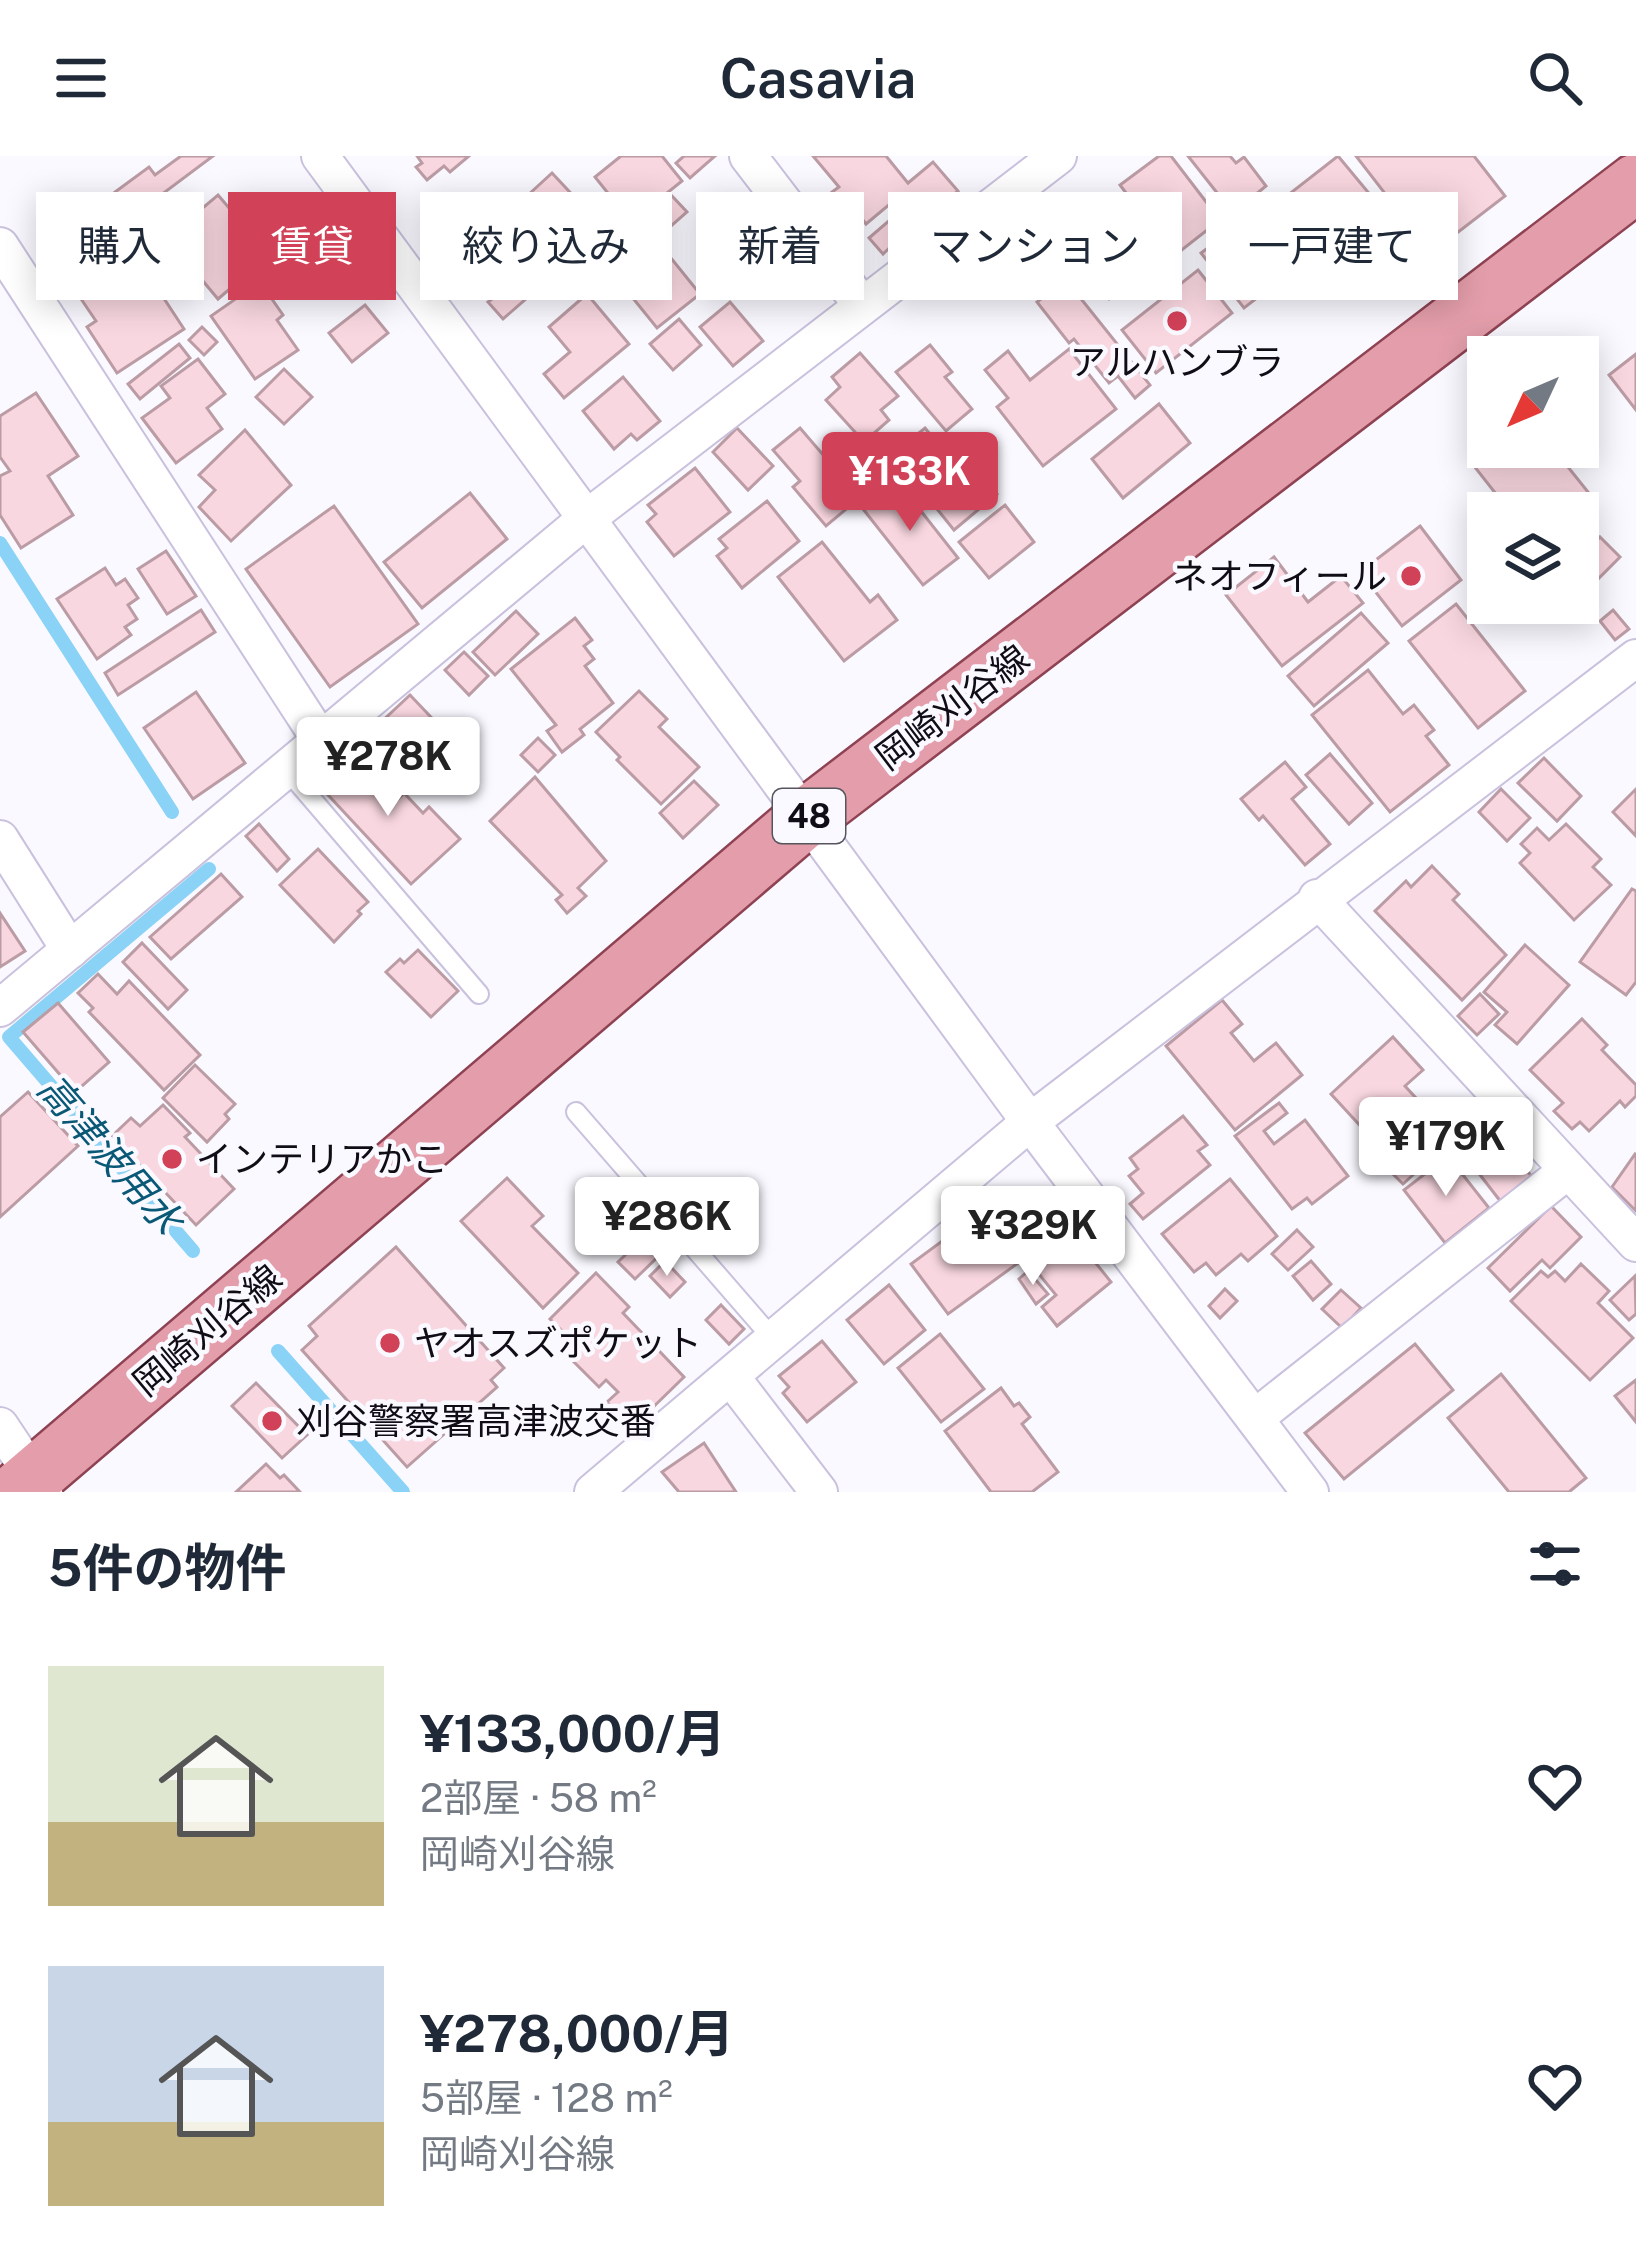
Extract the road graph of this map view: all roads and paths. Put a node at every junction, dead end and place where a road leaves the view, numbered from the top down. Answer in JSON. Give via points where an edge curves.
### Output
{"nodes":[{"id":1,"x":320,"y":156,"type":"edge"},
{"id":2,"x":748,"y":156,"type":"edge"},
{"id":3,"x":1058,"y":156,"type":"edge"},
{"id":4,"x":1636,"y":183,"type":"edge"},
{"id":5,"x":0,"y":246,"type":"edge"},
{"id":6,"x":862,"y":305,"type":"junction"},
{"id":7,"x":586,"y":518,"type":"junction"},
{"id":8,"x":1636,"y":658,"type":"edge"},
{"id":9,"x":320,"y":739,"type":"junction"},
{"id":10,"x":287,"y":770,"type":"junction"},
{"id":11,"x":807,"y":818,"type":"junction"},
{"id":12,"x":0,"y":839,"type":"edge"},
{"id":13,"x":1317,"y":898,"type":"junction"},
{"id":14,"x":70,"y":950,"type":"junction"},
{"id":15,"x":479,"y":994,"type":"dead end"},
{"id":16,"x":0,"y":1008,"type":"edge"},
{"id":17,"x":576,"y":1112,"type":"dead end"},
{"id":18,"x":1030,"y":1122,"type":"junction"},
{"id":19,"x":1567,"y":1171,"type":"junction"},
{"id":20,"x":1636,"y":1243,"type":"edge"},
{"id":21,"x":774,"y":1340,"type":"junction"},
{"id":22,"x":731,"y":1377,"type":"junction"},
{"id":23,"x":1255,"y":1418,"type":"junction"},
{"id":24,"x":0,"y":1426,"type":"edge"},
{"id":25,"x":32,"y":1487,"type":"edge"},
{"id":26,"x":593,"y":1492,"type":"edge"},
{"id":27,"x":819,"y":1492,"type":"edge"},
{"id":28,"x":1310,"y":1492,"type":"edge"}],
"edges":[{"from":1,"to":7,"type":"street"},
{"from":2,"to":6,"type":"street"},
{"from":3,"to":6,"type":"street"},
{"from":4,"to":11,"type":"main road","name":"岡崎刈谷線","number":"48"},
{"from":5,"to":9,"type":"street"},
{"from":6,"to":7,"type":"street"},
{"from":7,"to":9,"type":"street"},
{"from":7,"to":11,"type":"street"},
{"from":8,"to":13,"type":"street"},
{"from":9,"to":10,"type":"street"},
{"from":10,"to":14,"type":"street"},
{"from":10,"to":15,"type":"lane"},
{"from":11,"to":18,"type":"street"},
{"from":11,"to":25,"type":"main road","name":"岡崎刈谷線","number":"48"},
{"from":12,"to":14,"type":"street"},
{"from":13,"to":18,"type":"street"},
{"from":13,"to":19,"type":"street"},
{"from":14,"to":16,"type":"street"},
{"from":17,"to":21,"type":"lane"},
{"from":18,"to":21,"type":"street"},
{"from":18,"to":23,"type":"street"},
{"from":19,"to":20,"type":"street"},
{"from":19,"to":23,"type":"street"},
{"from":21,"to":22,"type":"street"},
{"from":22,"to":26,"type":"street"},
{"from":22,"to":27,"type":"street"},
{"from":23,"to":28,"type":"street"},
{"from":24,"to":25,"type":"street"}]}
